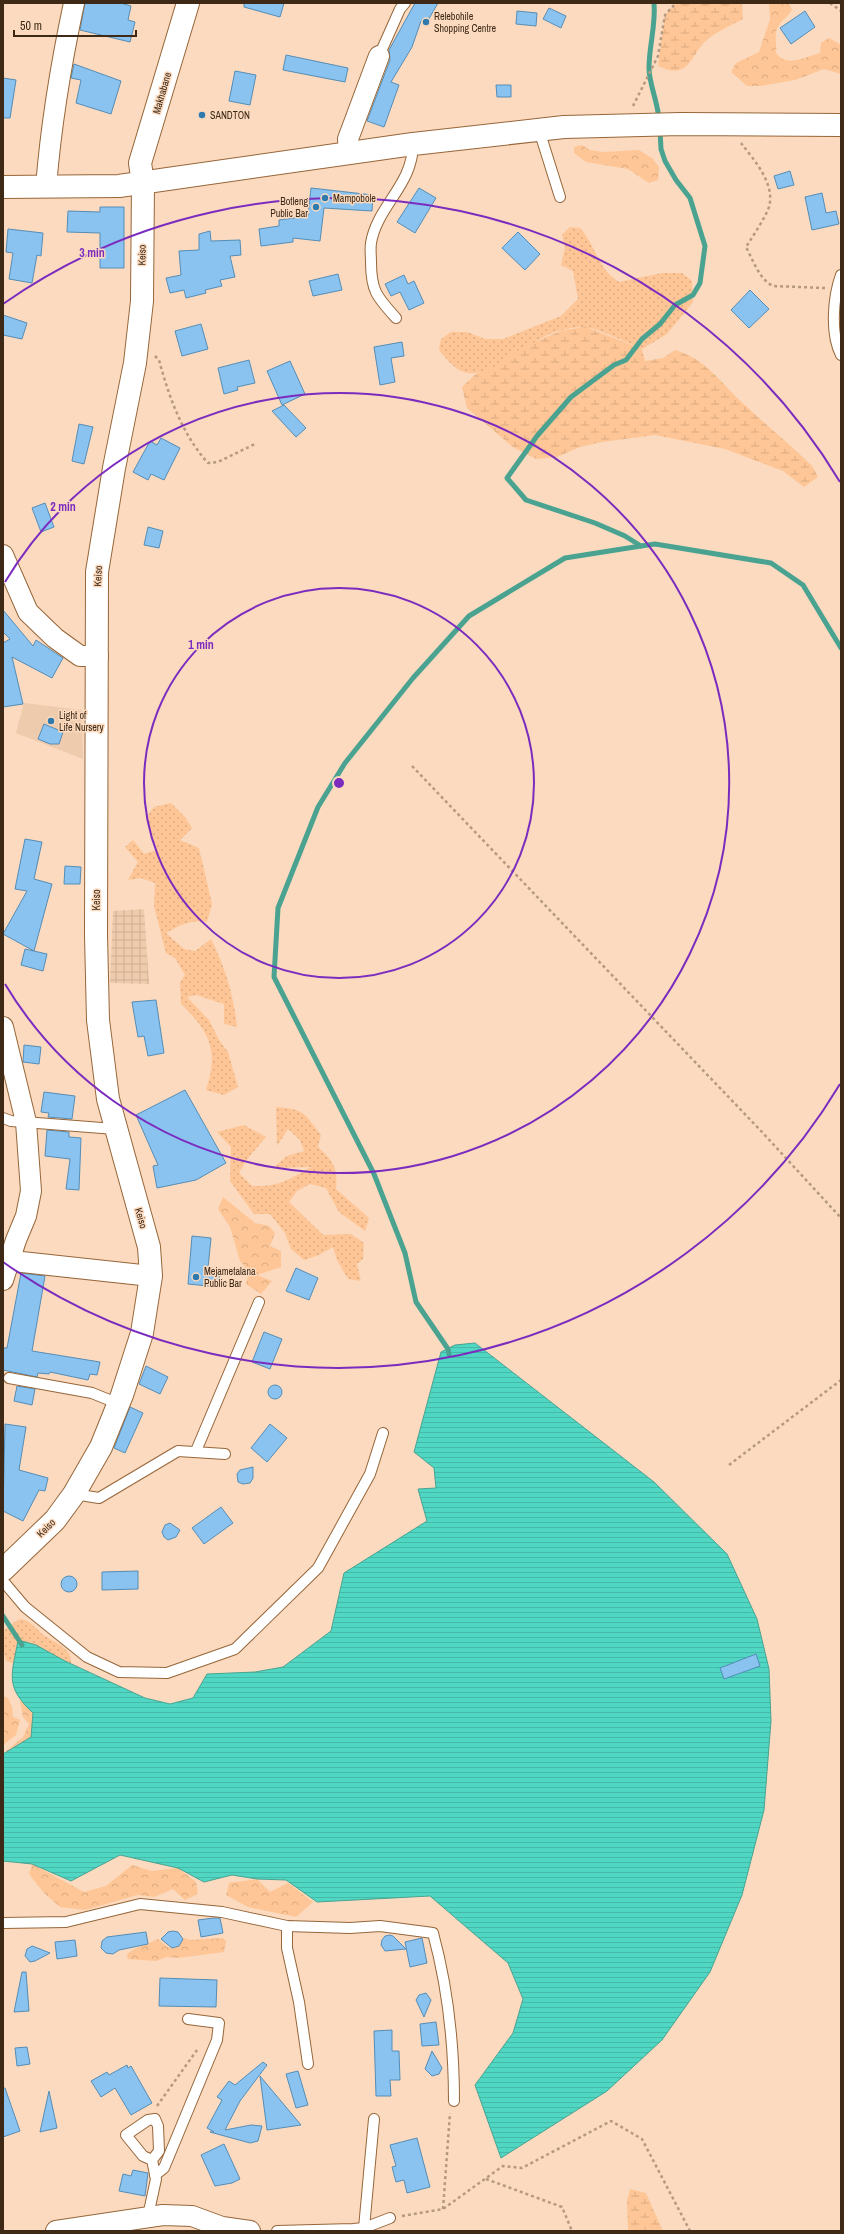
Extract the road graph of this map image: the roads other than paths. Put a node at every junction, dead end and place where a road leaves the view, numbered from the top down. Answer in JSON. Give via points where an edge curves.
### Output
{"nodes":[{"id":1,"x":74,"y":3,"type":"edge"},
{"id":2,"x":188,"y":3,"type":"edge"},
{"id":3,"x":405,"y":3,"type":"edge"},
{"id":4,"x":378,"y":56,"type":"joint"},
{"id":5,"x":841,"y":126,"type":"edge"},
{"id":6,"x":539,"y":130,"type":"junction"},
{"id":7,"x":413,"y":144,"type":"junction"},
{"id":8,"x":349,"y":154,"type":"junction"},
{"id":9,"x":143,"y":183,"type":"junction"},
{"id":10,"x":3,"y":187,"type":"edge"},
{"id":11,"x":46,"y":187,"type":"junction"},
{"id":12,"x":560,"y":198,"type":"dead end"},
{"id":13,"x":841,"y":275,"type":"edge"},
{"id":14,"x":396,"y":318,"type":"dead end"},
{"id":15,"x":841,"y":355,"type":"edge"},
{"id":16,"x":3,"y":555,"type":"edge"},
{"id":17,"x":98,"y":656,"type":"junction"},
{"id":18,"x":3,"y":1027,"type":"edge"},
{"id":19,"x":3,"y":1118,"type":"edge"},
{"id":20,"x":26,"y":1122,"type":"junction"},
{"id":21,"x":115,"y":1130,"type":"junction"},
{"id":22,"x":6,"y":1260,"type":"edge"},
{"id":23,"x":151,"y":1276,"type":"junction"},
{"id":24,"x":3,"y":1280,"type":"edge"},
{"id":25,"x":259,"y":1302,"type":"dead end"},
{"id":26,"x":8,"y":1378,"type":"dead end"},
{"id":27,"x":119,"y":1404,"type":"junction"},
{"id":28,"x":383,"y":1433,"type":"dead end"},
{"id":29,"x":196,"y":1451,"type":"junction"},
{"id":30,"x":225,"y":1454,"type":"dead end"},
{"id":31,"x":74,"y":1494,"type":"junction"},
{"id":32,"x":3,"y":1570,"type":"edge"},
{"id":33,"x":3,"y":1581,"type":"edge"},
{"id":34,"x":3,"y":1923,"type":"edge"},
{"id":35,"x":287,"y":1926,"type":"junction"},
{"id":36,"x":188,"y":2019,"type":"dead end"},
{"id":37,"x":308,"y":2064,"type":"dead end"},
{"id":38,"x":454,"y":2101,"type":"road end"},
{"id":39,"x":374,"y":2119,"type":"dead end"},
{"id":40,"x":152,"y":2160,"type":"junction"},
{"id":41,"x":155,"y":2175,"type":"junction"},
{"id":42,"x":148,"y":2216,"type":"junction"},
{"id":43,"x":390,"y":2218,"type":"road end"},
{"id":44,"x":364,"y":2228,"type":"junction"},
{"id":45,"x":56,"y":2231,"type":"edge"},
{"id":46,"x":250,"y":2231,"type":"edge"},
{"id":47,"x":277,"y":2231,"type":"edge"}],
"edges":[{"from":1,"to":11,"type":"street","via":[[56,90]]},
{"from":2,"to":9,"type":"street","name":"Makhabane","via":[[140,163]]},
{"from":3,"to":4,"type":"lane"},
{"from":4,"to":8,"type":"street","via":[[348,139]]},
{"from":5,"to":6,"type":"street","via":[[681,124]]},
{"from":6,"to":7,"type":"street"},
{"from":6,"to":12,"type":"lane"},
{"from":7,"to":8,"type":"street"},
{"from":7,"to":14,"type":"lane","via":[[413,158],[407,176],[380,218],[370,243],[371,279],[377,297]]},
{"from":8,"to":9,"type":"street"},
{"from":9,"to":11,"type":"street","via":[[119,186]]},
{"from":9,"to":17,"type":"street","name":"Keiso","via":[[142,301],[136,355],[97,572]]},
{"from":10,"to":11,"type":"street"},
{"from":13,"to":15,"type":"lane","via":[[836,288],[834,318],[838,350]]},
{"from":16,"to":17,"type":"street","via":[[28,612],[55,638],[80,656]]},
{"from":17,"to":21,"type":"street","name":"Keiso","via":[[98,1020],[108,1099]]},
{"from":18,"to":20,"type":"street"},
{"from":19,"to":20,"type":"lane"},
{"from":20,"to":21,"type":"lane"},
{"from":20,"to":22,"type":"street","via":[[31,1191],[26,1216]]},
{"from":21,"to":23,"type":"street","name":"Keiso","via":[[150,1247]]},
{"from":22,"to":23,"type":"street"},
{"from":22,"to":24,"type":"street"},
{"from":23,"to":27,"type":"street","name":"Keiso","via":[[142,1332]]},
{"from":25,"to":29,"type":"lane"},
{"from":26,"to":27,"type":"lane","via":[[92,1393]]},
{"from":27,"to":31,"type":"street","name":"Keiso","via":[[101,1447]]},
{"from":28,"to":33,"type":"lane","via":[[370,1474],[318,1568],[234,1649],[167,1673],[119,1672],[87,1658],[25,1607]]},
{"from":29,"to":30,"type":"lane"},
{"from":29,"to":31,"type":"lane","via":[[178,1451],[99,1498]]},
{"from":31,"to":32,"type":"street","name":"Keiso","via":[[55,1520]]},
{"from":34,"to":35,"type":"lane","via":[[66,1922],[140,1904],[222,1912]]},
{"from":35,"to":37,"type":"lane","via":[[287,1948],[299,2002]]},
{"from":35,"to":38,"type":"lane","via":[[380,1926],[433,1933],[444,1978],[454,2056]]},
{"from":36,"to":41,"type":"lane","via":[[219,2023],[217,2040],[164,2168]]},
{"from":39,"to":44,"type":"lane"},
{"from":40,"to":40,"type":"lane","via":[[159,2150],[158,2126],[155,2119],[148,2120],[126,2135],[143,2156]]},
{"from":40,"to":41,"type":"lane"},
{"from":41,"to":42,"type":"lane"},
{"from":42,"to":45,"type":"street"},
{"from":42,"to":46,"type":"street","via":[[192,2216],[222,2227]]},
{"from":43,"to":44,"type":"lane"},
{"from":44,"to":47,"type":"lane"}]}
